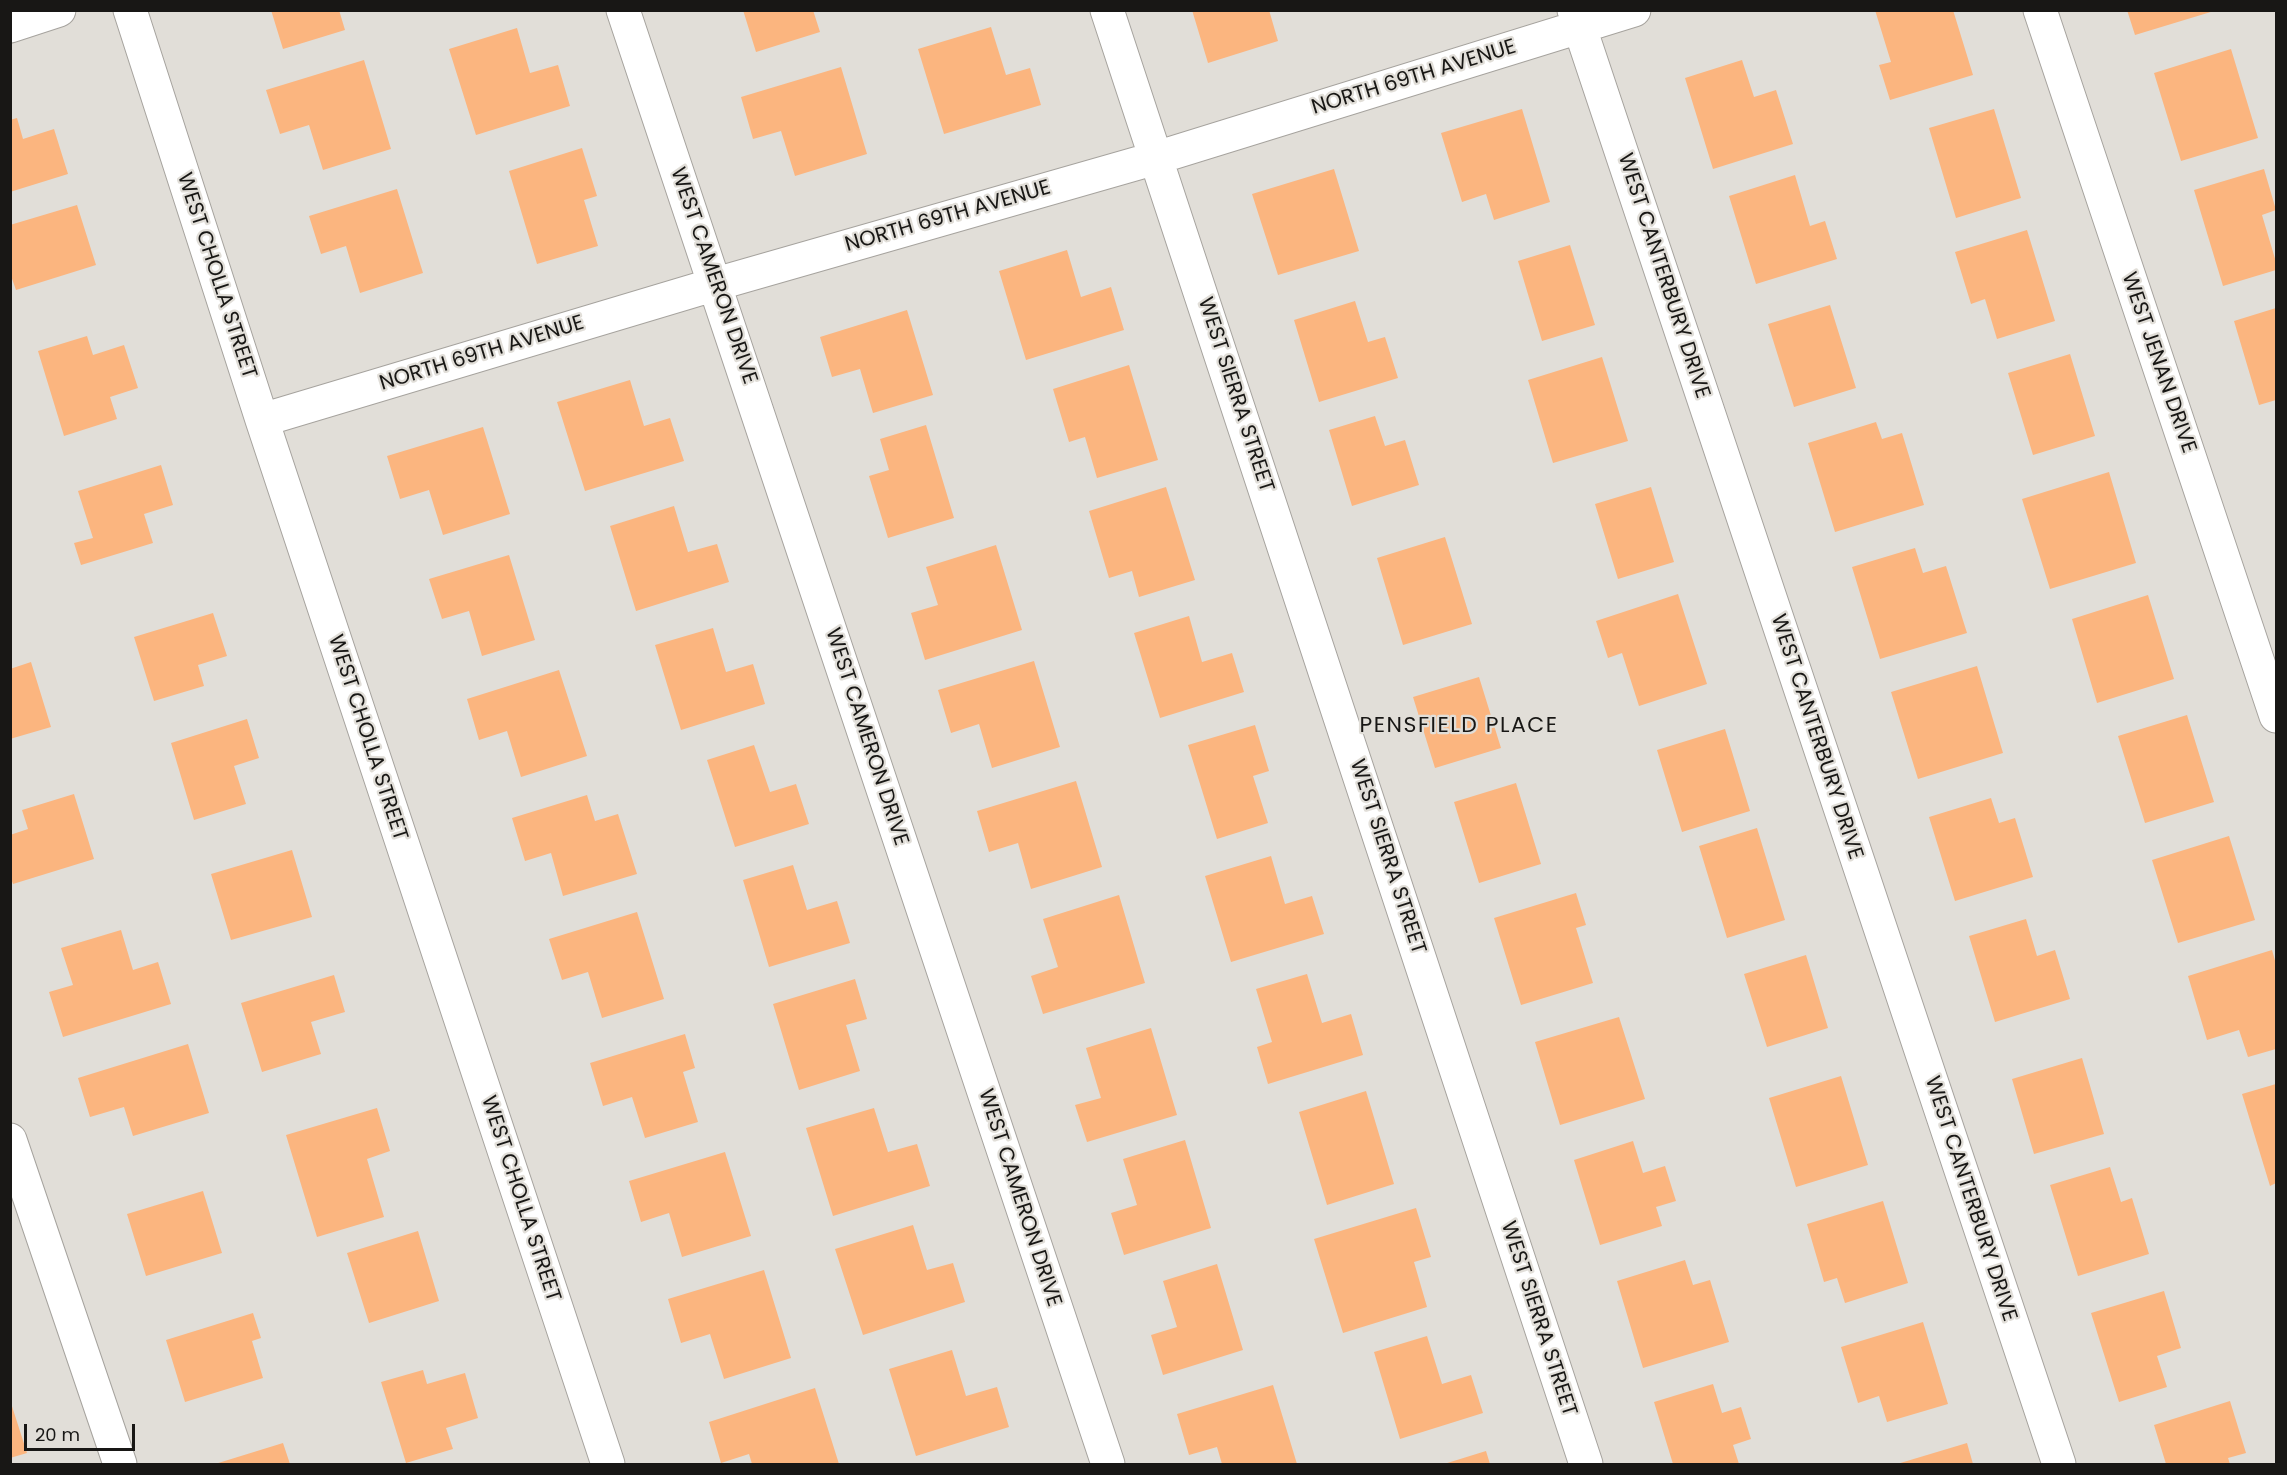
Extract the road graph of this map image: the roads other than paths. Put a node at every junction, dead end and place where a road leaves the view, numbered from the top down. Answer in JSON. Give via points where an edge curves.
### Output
{"nodes":[{"id":1,"x":59,"y":10,"type":"edge"},
{"id":2,"x":130,"y":10,"type":"edge"},
{"id":3,"x":623,"y":10,"type":"edge"},
{"id":4,"x":1107,"y":10,"type":"edge"},
{"id":5,"x":1634,"y":10,"type":"edge"},
{"id":6,"x":2040,"y":10,"type":"edge"},
{"id":7,"x":1577,"y":19,"type":"edge"},
{"id":8,"x":10,"y":26,"type":"edge"},
{"id":9,"x":1156,"y":158,"type":"junction"},
{"id":10,"x":716,"y":284,"type":"junction"},
{"id":11,"x":262,"y":420,"type":"junction"},
{"id":12,"x":2277,"y":716,"type":"edge"},
{"id":13,"x":10,"y":1140,"type":"edge"},
{"id":14,"x":120,"y":1464,"type":"edge"},
{"id":15,"x":608,"y":1464,"type":"edge"},
{"id":16,"x":1108,"y":1464,"type":"edge"},
{"id":17,"x":1586,"y":1464,"type":"edge"},
{"id":18,"x":2059,"y":1464,"type":"edge"}],
"edges":[{"from":1,"to":8,"type":"street"},
{"from":2,"to":11,"type":"street","name":"WEST CHOLLA STREET"},
{"from":3,"to":10,"type":"street","name":"WEST CAMERON DRIVE"},
{"from":4,"to":9,"type":"street","name":"WEST SIERRA STREET"},
{"from":5,"to":7,"type":"street","name":"NORTH 69TH AVENUE"},
{"from":6,"to":12,"type":"street","name":"WEST JENAN DRIVE"},
{"from":7,"to":9,"type":"street","name":"NORTH 69TH AVENUE"},
{"from":7,"to":18,"type":"street","name":"WEST CANTERBURY DRIVE"},
{"from":9,"to":10,"type":"street","name":"NORTH 69TH AVENUE"},
{"from":9,"to":17,"type":"street","name":"WEST SIERRA STREET"},
{"from":10,"to":11,"type":"street","name":"NORTH 69TH AVENUE"},
{"from":10,"to":16,"type":"street","name":"WEST CAMERON DRIVE"},
{"from":11,"to":15,"type":"street","name":"WEST CHOLLA STREET"},
{"from":13,"to":14,"type":"street"}]}
